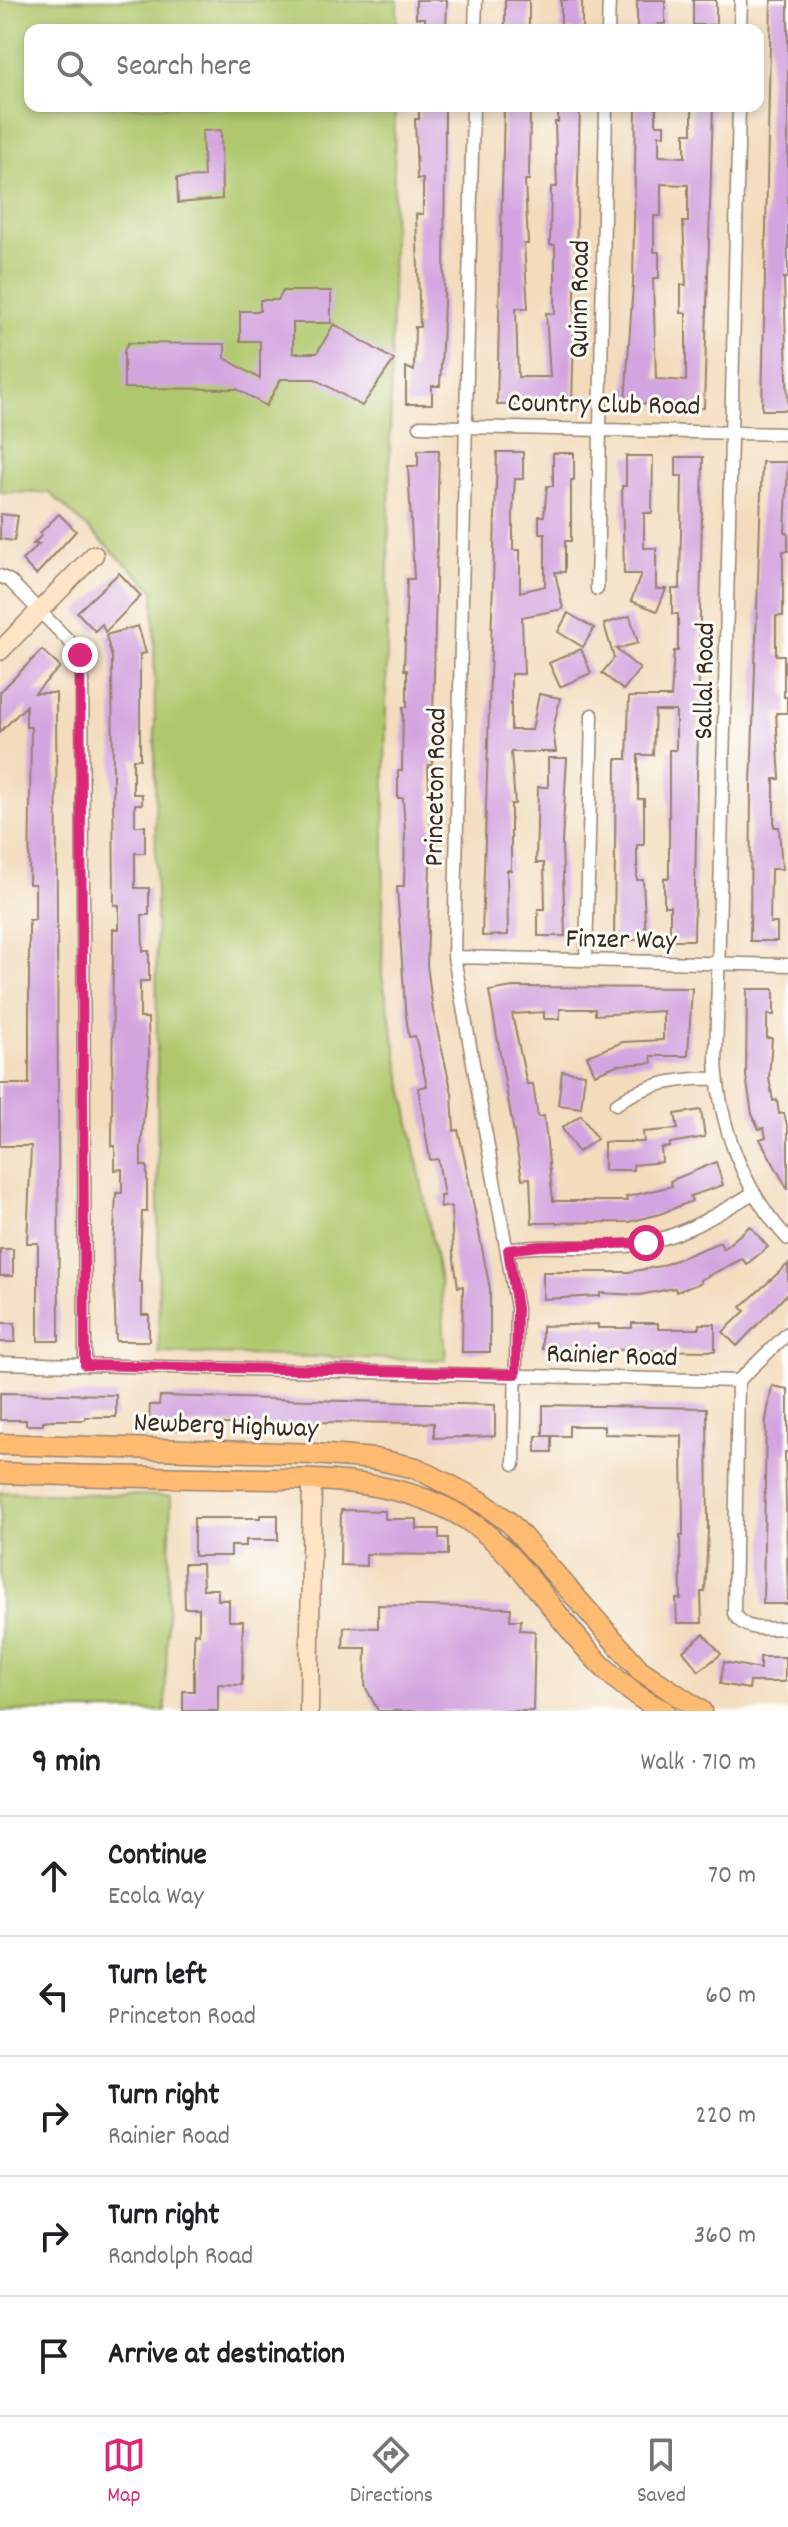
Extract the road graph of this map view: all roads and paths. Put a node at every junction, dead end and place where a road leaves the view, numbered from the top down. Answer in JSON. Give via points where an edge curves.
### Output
{"nodes":[{"id":1,"x":476,"y":0,"type":"edge"},
{"id":2,"x":609,"y":0,"type":"edge"},
{"id":3,"x":741,"y":0,"type":"edge"},
{"id":4,"x":475,"y":24,"type":"edge"},
{"id":5,"x":608,"y":24,"type":"edge"},
{"id":6,"x":740,"y":24,"type":"edge"},
{"id":7,"x":473,"y":112,"type":"edge"},
{"id":8,"x":606,"y":112,"type":"edge"},
{"id":9,"x":739,"y":112,"type":"edge"},
{"id":10,"x":420,"y":426,"type":"dead end"},
{"id":11,"x":465,"y":428,"type":"junction"},
{"id":12,"x":598,"y":430,"type":"junction"},
{"id":13,"x":732,"y":433,"type":"junction"},
{"id":14,"x":788,"y":434,"type":"edge"},
{"id":15,"x":94,"y":555,"type":"dead end"},
{"id":16,"x":0,"y":576,"type":"edge"},
{"id":17,"x":597,"y":589,"type":"dead end"},
{"id":18,"x":40,"y":612,"type":"junction"},
{"id":19,"x":0,"y":651,"type":"edge"},
{"id":20,"x":592,"y":715,"type":"dead end"},
{"id":21,"x":454,"y":957,"type":"junction"},
{"id":22,"x":586,"y":960,"type":"junction"},
{"id":23,"x":719,"y":963,"type":"junction"},
{"id":24,"x":788,"y":965,"type":"edge"},
{"id":25,"x":717,"y":1079,"type":"junction"},
{"id":26,"x":616,"y":1104,"type":"dead end"},
{"id":27,"x":753,"y":1193,"type":"junction"},
{"id":28,"x":788,"y":1239,"type":"edge"},
{"id":29,"x":508,"y":1250,"type":"junction"},
{"id":30,"x":788,"y":1333,"type":"edge"},
{"id":31,"x":0,"y":1363,"type":"edge"},
{"id":32,"x":85,"y":1365,"type":"junction"},
{"id":33,"x":516,"y":1374,"type":"junction"},
{"id":34,"x":738,"y":1381,"type":"junction"},
{"id":35,"x":0,"y":1444,"type":"edge"},
{"id":36,"x":514,"y":1464,"type":"dead end"},
{"id":37,"x":0,"y":1473,"type":"edge"},
{"id":38,"x":312,"y":1481,"type":"junction"},
{"id":39,"x":446,"y":1481,"type":"junction"},
{"id":40,"x":788,"y":1628,"type":"edge"},
{"id":41,"x":309,"y":1711,"type":"edge"},
{"id":42,"x":664,"y":1711,"type":"edge"},
{"id":43,"x":701,"y":1711,"type":"edge"}],
"edges":[{"from":1,"to":4,"type":"street"},
{"from":2,"to":5,"type":"street"},
{"from":3,"to":6,"type":"street"},
{"from":7,"to":11,"type":"street","name":"Princeton Road"},
{"from":8,"to":12,"type":"street","name":"Quinn Road"},
{"from":9,"to":13,"type":"street","name":"Sallal Road"},
{"from":10,"to":11,"type":"street","name":"Country Club Road"},
{"from":11,"to":12,"type":"street","name":"Country Club Road"},
{"from":11,"to":21,"type":"street","name":"Princeton Road"},
{"from":12,"to":13,"type":"street","name":"Country Club Road"},
{"from":12,"to":17,"type":"street","name":"Quinn Road"},
{"from":13,"to":14,"type":"street","name":"Country Club Road"},
{"from":13,"to":23,"type":"street","name":"Sallal Road"},
{"from":15,"to":18,"type":"street"},
{"from":16,"to":18,"type":"street"},
{"from":18,"to":19,"type":"street"},
{"from":18,"to":32,"type":"street","via":[[77,649],[82,662]]},
{"from":20,"to":22,"type":"street"},
{"from":21,"to":22,"type":"street","name":"Finzer Way"},
{"from":21,"to":29,"type":"street","name":"Princeton Road"},
{"from":22,"to":23,"type":"street","name":"Finzer Way"},
{"from":23,"to":24,"type":"street","name":"Finzer Way"},
{"from":23,"to":25,"type":"street","name":"Sallal Road"},
{"from":25,"to":26,"type":"street","via":[[641,1089]]},
{"from":25,"to":27,"type":"street","name":"Sallal Road","via":[[732,1144]]},
{"from":27,"to":28,"type":"street","name":"Sallal Road"},
{"from":27,"to":29,"type":"street","via":[[692,1227],[646,1243]]},
{"from":29,"to":33,"type":"street","name":"Princeton Road","via":[[517,1308]]},
{"from":30,"to":34,"type":"street"},
{"from":31,"to":32,"type":"street","name":"Rainier Road"},
{"from":32,"to":33,"type":"street","name":"Rainier Road"},
{"from":33,"to":34,"type":"street","name":"Rainier Road"},
{"from":33,"to":36,"type":"street","name":"Princeton Road"},
{"from":34,"to":40,"type":"street","via":[[734,1613],[748,1627]]},
{"from":35,"to":39,"type":"main road","name":"Newberg Highway","via":[[375,1459]]},
{"from":37,"to":38,"type":"main road","name":"Newberg Highway"},
{"from":38,"to":39,"type":"main road","name":"Newberg Highway","via":[[319,1470],[334,1469]]},
{"from":38,"to":41,"type":"street"},
{"from":38,"to":42,"type":"main road","name":"Newberg Highway","via":[[409,1493],[488,1535],[602,1667]]},
{"from":39,"to":43,"type":"main road","name":"Newberg Highway","via":[[510,1523],[640,1670]]}]}
